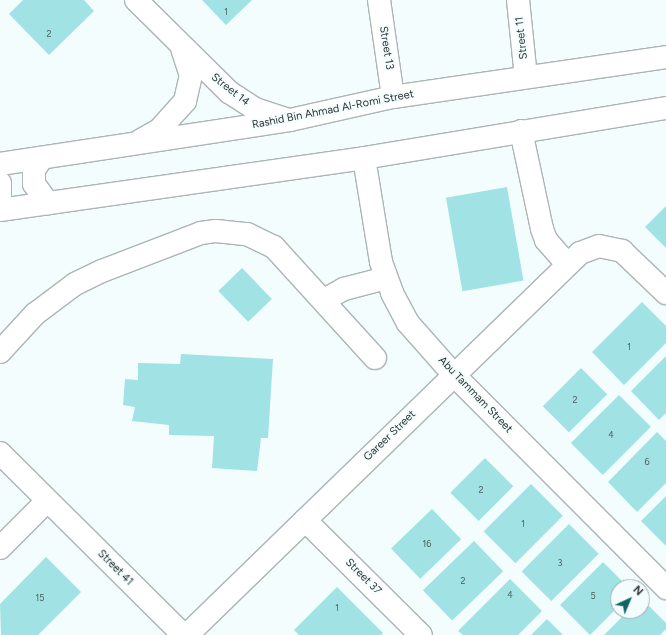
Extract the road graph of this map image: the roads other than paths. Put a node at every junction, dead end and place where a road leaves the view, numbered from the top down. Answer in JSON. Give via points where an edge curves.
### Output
{"nodes":[{"id":1,"x":136,"y":0,"type":"edge"},
{"id":2,"x":379,"y":0,"type":"edge"},
{"id":3,"x":518,"y":0,"type":"edge"},
{"id":4,"x":180,"y":44,"type":"junction"},
{"id":5,"x":666,"y":57,"type":"edge"},
{"id":6,"x":526,"y":77,"type":"junction"},
{"id":7,"x":393,"y":97,"type":"junction"},
{"id":8,"x":666,"y":108,"type":"edge"},
{"id":9,"x":290,"y":120,"type":"junction"},
{"id":10,"x":521,"y":131,"type":"junction"},
{"id":11,"x":127,"y":145,"type":"junction"},
{"id":12,"x":42,"y":158,"type":"junction"},
{"id":13,"x":364,"y":158,"type":"junction"},
{"id":14,"x":0,"y":164,"type":"edge"},
{"id":15,"x":0,"y":183,"type":"edge"},
{"id":16,"x":0,"y":200,"type":"edge"},
{"id":17,"x":48,"y":203,"type":"junction"},
{"id":18,"x":0,"y":210,"type":"edge"},
{"id":19,"x":567,"y":264,"type":"junction"},
{"id":20,"x":386,"y":278,"type":"junction"},
{"id":21,"x":666,"y":293,"type":"edge"},
{"id":22,"x":324,"y":300,"type":"junction"},
{"id":23,"x":0,"y":352,"type":"edge"},
{"id":24,"x":375,"y":358,"type":"dead end"},
{"id":25,"x":454,"y":374,"type":"junction"},
{"id":26,"x":0,"y":453,"type":"edge"},
{"id":27,"x":47,"y":500,"type":"junction"},
{"id":28,"x":305,"y":520,"type":"junction"},
{"id":29,"x":0,"y":548,"type":"edge"},
{"id":30,"x":666,"y":588,"type":"edge"},
{"id":31,"x":183,"y":635,"type":"edge"},
{"id":32,"x":187,"y":635,"type":"edge"},
{"id":33,"x":421,"y":635,"type":"edge"}],
"edges":[{"from":1,"to":4,"type":"street","name":"Street 14"},
{"from":2,"to":7,"type":"street","name":"Street 13"},
{"from":3,"to":6,"type":"street","name":"Street 11"},
{"from":4,"to":9,"type":"street","name":"Street 14","via":[[241,101],[255,109]]},
{"from":4,"to":11,"type":"street","name":"Street 14","via":[[191,76],[185,101],[159,130]]},
{"from":5,"to":6,"type":"street","name":"Rashid Bin Ahmad Al-Romi Street"},
{"from":6,"to":7,"type":"street","name":"Rashid Bin Ahmad Al-Romi Street"},
{"from":7,"to":9,"type":"street","name":"Rashid Bin Ahmad Al-Romi Street"},
{"from":8,"to":10,"type":"street"},
{"from":9,"to":11,"type":"street","name":"Rashid Bin Ahmad Al-Romi Street"},
{"from":10,"to":13,"type":"street"},
{"from":10,"to":19,"type":"street","via":[[542,229],[546,240]]},
{"from":11,"to":12,"type":"street","name":"Rashid Bin Ahmad Al-Romi Street"},
{"from":12,"to":14,"type":"street","name":"Rashid Bin Ahmad Al-Romi Street"},
{"from":12,"to":17,"type":"street","via":[[34,170],[34,184]]},
{"from":13,"to":17,"type":"street"},
{"from":13,"to":20,"type":"street","name":"Abu Tammam Street"},
{"from":15,"to":16,"type":"street"},
{"from":17,"to":18,"type":"street"},
{"from":19,"to":21,"type":"street","name":"Gareer Street","via":[[580,253],[599,246],[609,246],[628,255]]},
{"from":19,"to":25,"type":"street","name":"Gareer Street"},
{"from":20,"to":22,"type":"street","via":[[344,289]]},
{"from":20,"to":25,"type":"street","name":"Abu Tammam Street","via":[[408,323]]},
{"from":22,"to":23,"type":"street","via":[[286,257],[261,240],[232,231],[201,233],[75,284],[35,314]]},
{"from":22,"to":24,"type":"street"},
{"from":25,"to":28,"type":"street","name":"Gareer Street"},
{"from":25,"to":30,"type":"street","name":"Abu Tammam Street"},
{"from":26,"to":27,"type":"street","name":"Street 41"},
{"from":27,"to":29,"type":"street"},
{"from":27,"to":31,"type":"street","name":"Street 41"},
{"from":28,"to":32,"type":"street","name":"Gareer Street"},
{"from":28,"to":33,"type":"street","name":"Street 37"}]}
